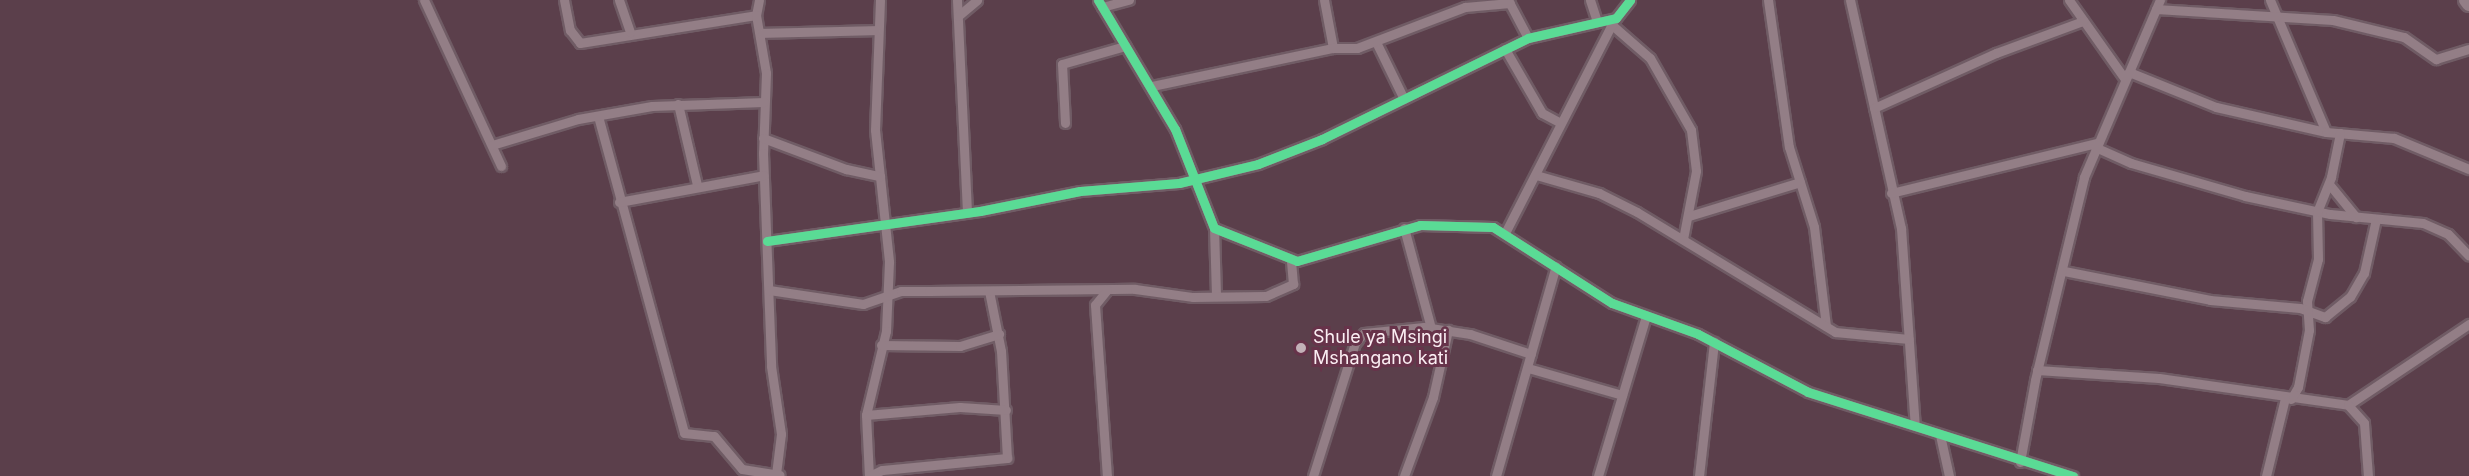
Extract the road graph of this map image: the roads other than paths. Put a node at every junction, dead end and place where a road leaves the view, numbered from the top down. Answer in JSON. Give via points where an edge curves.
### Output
{"nodes":[{"id":1,"x":424,"y":0,"type":"edge"},
{"id":2,"x":564,"y":0,"type":"edge"},
{"id":3,"x":619,"y":0,"type":"edge"},
{"id":4,"x":759,"y":0,"type":"edge"},
{"id":5,"x":880,"y":0,"type":"edge"},
{"id":6,"x":957,"y":0,"type":"edge"},
{"id":7,"x":977,"y":0,"type":"edge"},
{"id":8,"x":1129,"y":0,"type":"edge"},
{"id":9,"x":1324,"y":0,"type":"edge"},
{"id":10,"x":1590,"y":0,"type":"edge"},
{"id":11,"x":1630,"y":0,"type":"edge"},
{"id":12,"x":1768,"y":0,"type":"edge"},
{"id":13,"x":1850,"y":0,"type":"edge"},
{"id":14,"x":2069,"y":0,"type":"edge"},
{"id":15,"x":2270,"y":0,"type":"edge"},
{"id":16,"x":2466,"y":0,"type":"edge"},
{"id":17,"x":1509,"y":1,"type":"edge"},
{"id":18,"x":1100,"y":3,"type":"edge"},
{"id":19,"x":2157,"y":3,"type":"edge"},
{"id":20,"x":2469,"y":3,"type":"edge"},
{"id":21,"x":756,"y":15,"type":"junction"},
{"id":22,"x":958,"y":16,"type":"junction"},
{"id":23,"x":2279,"y":20,"type":"junction"},
{"id":24,"x":1614,"y":21,"type":"junction"},
{"id":25,"x":2083,"y":21,"type":"junction"},
{"id":26,"x":1597,"y":22,"type":"junction"},
{"id":27,"x":876,"y":30,"type":"junction"},
{"id":28,"x":630,"y":32,"type":"junction"},
{"id":29,"x":762,"y":33,"type":"junction"},
{"id":30,"x":1528,"y":38,"type":"junction"},
{"id":31,"x":1377,"y":44,"type":"junction"},
{"id":32,"x":1125,"y":46,"type":"junction"},
{"id":33,"x":1333,"y":48,"type":"junction"},
{"id":34,"x":1505,"y":49,"type":"junction"},
{"id":35,"x":2469,"y":49,"type":"edge"},
{"id":36,"x":2127,"y":75,"type":"junction"},
{"id":37,"x":1152,"y":86,"type":"junction"},
{"id":38,"x":1404,"y":99,"type":"junction"},
{"id":39,"x":764,"y":102,"type":"junction"},
{"id":40,"x":678,"y":104,"type":"junction"},
{"id":41,"x":1874,"y":108,"type":"junction"},
{"id":42,"x":598,"y":116,"type":"junction"},
{"id":43,"x":1065,"y":123,"type":"dead end"},
{"id":44,"x":1560,"y":123,"type":"junction"},
{"id":45,"x":2326,"y":132,"type":"junction"},
{"id":46,"x":2340,"y":133,"type":"junction"},
{"id":47,"x":763,"y":138,"type":"junction"},
{"id":48,"x":492,"y":145,"type":"junction"},
{"id":49,"x":2095,"y":145,"type":"junction"},
{"id":50,"x":501,"y":166,"type":"dead end"},
{"id":51,"x":2469,"y":169,"type":"edge"},
{"id":52,"x":764,"y":175,"type":"junction"},
{"id":53,"x":1536,"y":175,"type":"junction"},
{"id":54,"x":880,"y":176,"type":"junction"},
{"id":55,"x":1197,"y":179,"type":"junction"},
{"id":56,"x":1800,"y":182,"type":"junction"},
{"id":57,"x":2329,"y":184,"type":"junction"},
{"id":58,"x":697,"y":185,"type":"junction"},
{"id":59,"x":1891,"y":193,"type":"junction"},
{"id":60,"x":619,"y":202,"type":"junction"},
{"id":61,"x":2317,"y":212,"type":"junction"},
{"id":62,"x":967,"y":213,"type":"junction"},
{"id":63,"x":1689,"y":216,"type":"junction"},
{"id":64,"x":2356,"y":217,"type":"junction"},
{"id":65,"x":2376,"y":219,"type":"junction"},
{"id":66,"x":886,"y":222,"type":"junction"},
{"id":67,"x":1214,"y":228,"type":"junction"},
{"id":68,"x":1404,"y":228,"type":"junction"},
{"id":69,"x":1505,"y":233,"type":"junction"},
{"id":70,"x":1683,"y":240,"type":"junction"},
{"id":71,"x":767,"y":241,"type":"junction"},
{"id":72,"x":2469,"y":256,"type":"edge"},
{"id":73,"x":1291,"y":261,"type":"junction"},
{"id":74,"x":1556,"y":266,"type":"junction"},
{"id":75,"x":2064,"y":271,"type":"junction"},
{"id":76,"x":769,"y":290,"type":"junction"},
{"id":77,"x":1107,"y":290,"type":"junction"},
{"id":78,"x":989,"y":291,"type":"junction"},
{"id":79,"x":1216,"y":295,"type":"junction"},
{"id":80,"x":886,"y":296,"type":"junction"},
{"id":81,"x":2309,"y":313,"type":"junction"},
{"id":82,"x":1646,"y":316,"type":"junction"},
{"id":83,"x":2469,"y":324,"type":"edge"},
{"id":84,"x":1826,"y":326,"type":"junction"},
{"id":85,"x":1431,"y":328,"type":"junction"},
{"id":86,"x":1448,"y":330,"type":"junction"},
{"id":87,"x":999,"y":334,"type":"junction"},
{"id":88,"x":1909,"y":339,"type":"junction"},
{"id":89,"x":1714,"y":342,"type":"junction"},
{"id":90,"x":881,"y":345,"type":"junction"},
{"id":91,"x":1531,"y":354,"type":"junction"},
{"id":92,"x":1528,"y":368,"type":"junction"},
{"id":93,"x":2037,"y":370,"type":"junction"},
{"id":94,"x":1622,"y":395,"type":"junction"},
{"id":95,"x":2288,"y":398,"type":"junction"},
{"id":96,"x":2348,"y":405,"type":"junction"},
{"id":97,"x":1006,"y":410,"type":"junction"},
{"id":98,"x":866,"y":415,"type":"junction"},
{"id":99,"x":1915,"y":426,"type":"junction"},
{"id":100,"x":1940,"y":435,"type":"junction"},
{"id":101,"x":2020,"y":462,"type":"junction"},
{"id":102,"x":1316,"y":473,"type":"edge"},
{"id":103,"x":779,"y":475,"type":"edge"},
{"id":104,"x":1107,"y":476,"type":"edge"},
{"id":105,"x":1404,"y":476,"type":"edge"},
{"id":106,"x":1496,"y":476,"type":"edge"},
{"id":107,"x":1598,"y":476,"type":"edge"},
{"id":108,"x":1699,"y":476,"type":"edge"},
{"id":109,"x":1949,"y":476,"type":"edge"},
{"id":110,"x":2073,"y":476,"type":"edge"},
{"id":111,"x":2266,"y":476,"type":"edge"},
{"id":112,"x":2368,"y":476,"type":"edge"}],
"edges":[{"from":1,"to":48,"type":"street"},
{"from":2,"to":28,"type":"street","via":[[575,40]]},
{"from":3,"to":28,"type":"street"},
{"from":4,"to":21,"type":"street"},
{"from":5,"to":27,"type":"street"},
{"from":6,"to":22,"type":"street"},
{"from":7,"to":22,"type":"street"},
{"from":8,"to":18,"type":"street"},
{"from":9,"to":33,"type":"street"},
{"from":10,"to":26,"type":"street"},
{"from":11,"to":24,"type":"street"},
{"from":12,"to":56,"type":"street","via":[[1789,147]]},
{"from":13,"to":41,"type":"street"},
{"from":14,"to":25,"type":"street"},
{"from":15,"to":23,"type":"street"},
{"from":16,"to":20,"type":"street"},
{"from":17,"to":30,"type":"street"},
{"from":17,"to":31,"type":"street","via":[[1465,7]]},
{"from":18,"to":32,"type":"street"},
{"from":19,"to":23,"type":"street"},
{"from":19,"to":36,"type":"street"},
{"from":21,"to":28,"type":"street"},
{"from":21,"to":29,"type":"street"},
{"from":22,"to":62,"type":"street"},
{"from":23,"to":35,"type":"street","via":[[2334,20],[2391,34],[2436,59]]},
{"from":23,"to":45,"type":"street"},
{"from":24,"to":26,"type":"street"},
{"from":24,"to":44,"type":"street"},
{"from":24,"to":63,"type":"street","via":[[1650,58],[1686,116],[1696,157]]},
{"from":25,"to":36,"type":"street"},
{"from":25,"to":41,"type":"street","via":[[1996,53]]},
{"from":26,"to":30,"type":"street"},
{"from":27,"to":29,"type":"street"},
{"from":27,"to":54,"type":"street"},
{"from":29,"to":39,"type":"street"},
{"from":30,"to":34,"type":"street"},
{"from":31,"to":33,"type":"street"},
{"from":31,"to":38,"type":"street"},
{"from":32,"to":37,"type":"street"},
{"from":32,"to":43,"type":"street","via":[[1062,64]]},
{"from":33,"to":37,"type":"street"},
{"from":34,"to":38,"type":"street"},
{"from":34,"to":44,"type":"street","via":[[1542,113]]},
{"from":36,"to":45,"type":"street","via":[[2216,107]]},
{"from":36,"to":49,"type":"street"},
{"from":37,"to":55,"type":"street"},
{"from":38,"to":55,"type":"street","via":[[1258,164]]},
{"from":39,"to":40,"type":"street"},
{"from":39,"to":47,"type":"street"},
{"from":40,"to":42,"type":"street"},
{"from":40,"to":58,"type":"street"},
{"from":41,"to":59,"type":"street"},
{"from":42,"to":48,"type":"street"},
{"from":42,"to":60,"type":"street"},
{"from":44,"to":53,"type":"street"},
{"from":45,"to":46,"type":"street"},
{"from":46,"to":51,"type":"street","via":[[2394,138]]},
{"from":46,"to":57,"type":"street"},
{"from":47,"to":52,"type":"street"},
{"from":47,"to":54,"type":"street","via":[[846,169]]},
{"from":48,"to":50,"type":"street"},
{"from":49,"to":59,"type":"street"},
{"from":49,"to":61,"type":"street","via":[[2224,192]]},
{"from":49,"to":75,"type":"street"},
{"from":52,"to":58,"type":"street"},
{"from":52,"to":71,"type":"street"},
{"from":53,"to":69,"type":"street"},
{"from":53,"to":70,"type":"street","via":[[1599,193]]},
{"from":54,"to":66,"type":"street"},
{"from":55,"to":62,"type":"street","via":[[1080,191]]},
{"from":55,"to":67,"type":"street"},
{"from":56,"to":63,"type":"street"},
{"from":56,"to":84,"type":"street","via":[[1814,227]]},
{"from":57,"to":61,"type":"street"},
{"from":57,"to":64,"type":"street"},
{"from":58,"to":60,"type":"street"},
{"from":59,"to":88,"type":"street","via":[[1901,228]]},
{"from":60,"to":103,"type":"street","via":[[684,433],[714,436],[736,465]]},
{"from":61,"to":64,"type":"street"},
{"from":61,"to":81,"type":"street","via":[[2318,259],[2307,295]]},
{"from":62,"to":66,"type":"street"},
{"from":63,"to":70,"type":"street"},
{"from":64,"to":65,"type":"street"},
{"from":65,"to":72,"type":"street","via":[[2423,223],[2448,234]]},
{"from":65,"to":81,"type":"street","via":[[2364,273],[2350,297],[2325,317]]},
{"from":66,"to":71,"type":"street"},
{"from":66,"to":80,"type":"street"},
{"from":67,"to":73,"type":"street"},
{"from":67,"to":79,"type":"street"},
{"from":68,"to":69,"type":"street","via":[[1478,223]]},
{"from":68,"to":73,"type":"street"},
{"from":68,"to":85,"type":"street"},
{"from":69,"to":74,"type":"street"},
{"from":70,"to":84,"type":"street"},
{"from":71,"to":76,"type":"street"},
{"from":73,"to":79,"type":"street","via":[[1296,279],[1287,290],[1266,296]]},
{"from":74,"to":82,"type":"street","via":[[1612,303]]},
{"from":74,"to":91,"type":"street"},
{"from":75,"to":81,"type":"street","via":[[2210,300]]},
{"from":75,"to":93,"type":"street"},
{"from":76,"to":80,"type":"street","via":[[863,304]]},
{"from":76,"to":103,"type":"street","via":[[771,366],[782,434]]},
{"from":77,"to":78,"type":"street"},
{"from":77,"to":79,"type":"street"},
{"from":77,"to":104,"type":"street","via":[[1095,305]]},
{"from":78,"to":80,"type":"street","via":[[901,291]]},
{"from":78,"to":87,"type":"street"},
{"from":80,"to":90,"type":"street"},
{"from":81,"to":95,"type":"street","via":[[2298,387]]},
{"from":82,"to":89,"type":"street"},
{"from":82,"to":94,"type":"street"},
{"from":83,"to":96,"type":"street"},
{"from":84,"to":88,"type":"street","via":[[1835,332]]},
{"from":85,"to":86,"type":"street"},
{"from":85,"to":102,"type":"street","via":[[1376,329],[1354,343]]},
{"from":86,"to":91,"type":"street"},
{"from":86,"to":105,"type":"street","via":[[1433,397]]},
{"from":87,"to":90,"type":"street","via":[[960,346]]},
{"from":87,"to":97,"type":"street"},
{"from":88,"to":99,"type":"street"},
{"from":89,"to":99,"type":"street","via":[[1808,392]]},
{"from":89,"to":108,"type":"street"},
{"from":90,"to":98,"type":"street"},
{"from":91,"to":92,"type":"street"},
{"from":92,"to":94,"type":"street"},
{"from":92,"to":106,"type":"street"},
{"from":93,"to":95,"type":"street","via":[[2159,378]]},
{"from":93,"to":101,"type":"street"},
{"from":94,"to":107,"type":"street"},
{"from":95,"to":96,"type":"street"},
{"from":95,"to":111,"type":"street"},
{"from":96,"to":112,"type":"street","via":[[2364,423]]},
{"from":97,"to":98,"type":"street","via":[[960,407]]},
{"from":97,"to":98,"type":"street","via":[[1006,458],[882,470],[869,476]]},
{"from":99,"to":100,"type":"street"},
{"from":100,"to":101,"type":"street"},
{"from":100,"to":109,"type":"street"},
{"from":101,"to":110,"type":"street"}]}
